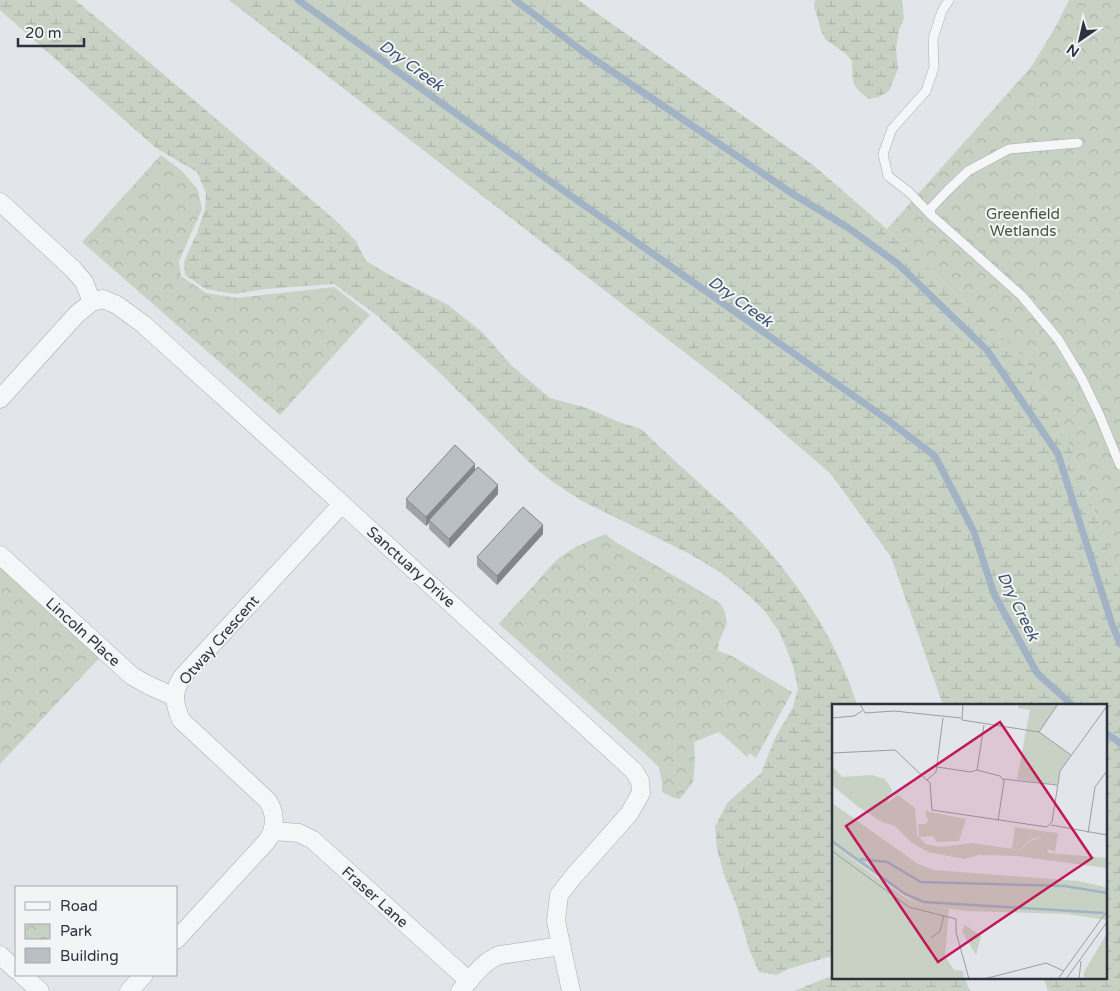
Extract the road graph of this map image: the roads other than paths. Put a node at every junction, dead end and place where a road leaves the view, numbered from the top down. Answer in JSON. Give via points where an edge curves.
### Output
{"nodes":[{"id":1,"x":949,"y":0,"type":"edge"},
{"id":2,"x":1078,"y":143,"type":"dead end"},
{"id":3,"x":0,"y":202,"type":"edge"},
{"id":4,"x":930,"y":214,"type":"junction"},
{"id":5,"x":92,"y":302,"type":"junction"},
{"id":6,"x":0,"y":399,"type":"edge"},
{"id":7,"x":1120,"y":464,"type":"edge"},
{"id":8,"x":342,"y":504,"type":"junction"},
{"id":9,"x":0,"y":556,"type":"edge"},
{"id":10,"x":175,"y":697,"type":"junction"},
{"id":11,"x":273,"y":831,"type":"junction"},
{"id":12,"x":178,"y":938,"type":"edge"},
{"id":13,"x":561,"y":946,"type":"junction"},
{"id":14,"x":0,"y":956,"type":"edge"},
{"id":15,"x":15,"y":969,"type":"edge"},
{"id":16,"x":23,"y":976,"type":"edge"},
{"id":17,"x":143,"y":976,"type":"edge"},
{"id":18,"x":464,"y":986,"type":"edge"},
{"id":19,"x":40,"y":991,"type":"edge"},
{"id":20,"x":129,"y":991,"type":"edge"},
{"id":21,"x":571,"y":991,"type":"edge"}],
"edges":[{"from":1,"to":4,"type":"lane","via":[[933,39],[934,67],[926,91],[892,129],[883,154],[888,176]]},
{"from":2,"to":4,"type":"lane","via":[[1009,149],[968,171]]},
{"from":3,"to":5,"type":"street","via":[[73,269],[84,282]]},
{"from":4,"to":7,"type":"lane","via":[[1022,296],[1058,339],[1081,377]]},
{"from":5,"to":6,"type":"street","via":[[76,314]]},
{"from":5,"to":8,"type":"street","name":"Sanctuary Drive","via":[[103,299],[117,305],[143,324]]},
{"from":8,"to":10,"type":"street","name":"Otway Crescent","via":[[182,677]]},
{"from":8,"to":13,"type":"street","name":"Sanctuary Drive","via":[[634,771],[640,781],[641,793],[630,814],[559,895],[556,921]]},
{"from":9,"to":10,"type":"street","name":"Lincoln Place","via":[[132,676]]},
{"from":10,"to":11,"type":"street","name":"Otway Crescent","via":[[181,720],[268,801],[274,814]]},
{"from":11,"to":12,"type":"street"},
{"from":11,"to":18,"type":"street","name":"Fraser Lane","via":[[299,833],[312,840]]},
{"from":13,"to":18,"type":"street","via":[[491,958]]},
{"from":13,"to":21,"type":"street","name":"Sanctuary Drive"},
{"from":14,"to":15,"type":"street"},
{"from":16,"to":19,"type":"street"},
{"from":17,"to":20,"type":"street"}]}
